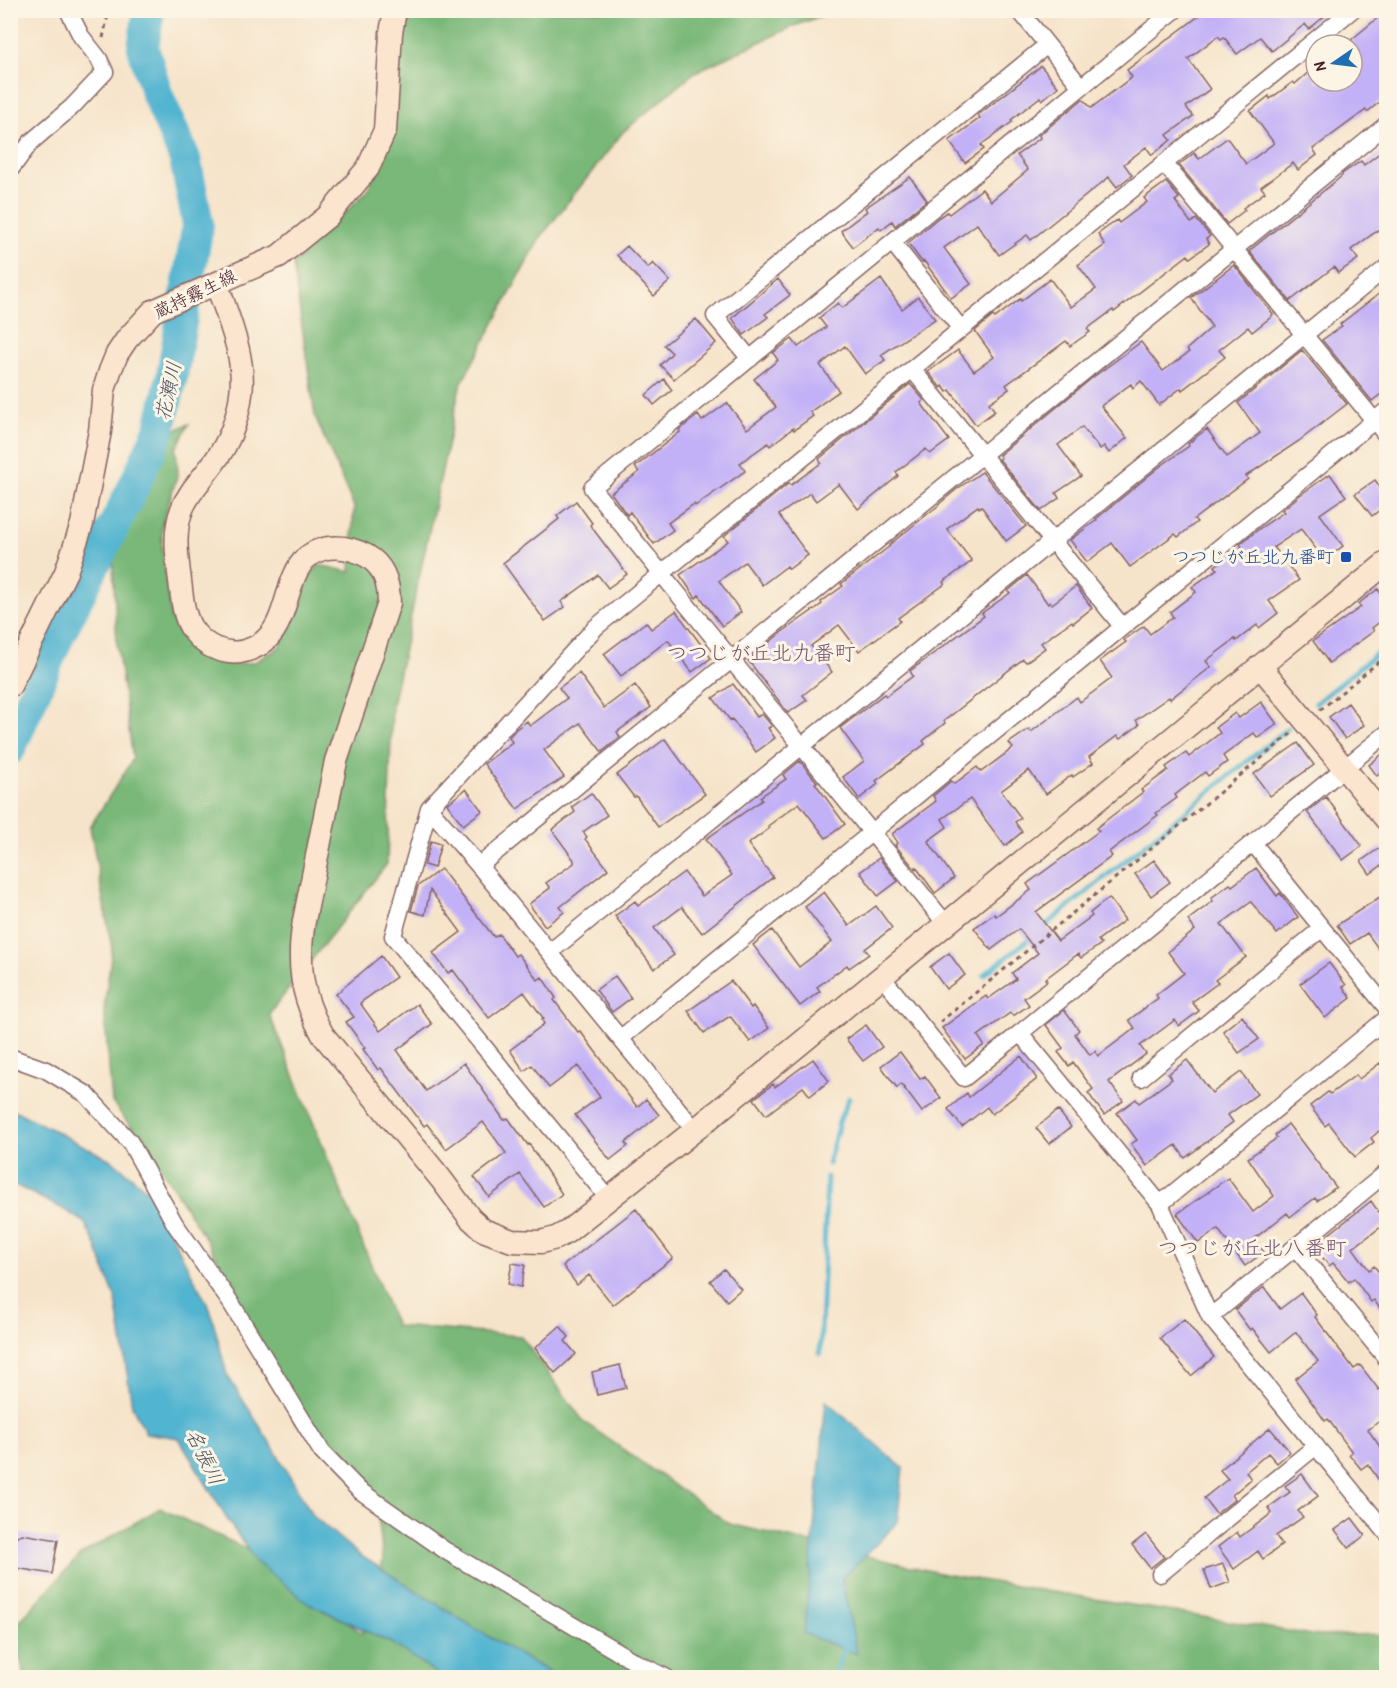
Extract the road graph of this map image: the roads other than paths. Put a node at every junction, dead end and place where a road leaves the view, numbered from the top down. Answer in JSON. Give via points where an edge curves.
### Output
{"nodes":[{"id":1,"x":68,"y":10,"type":"edge"},
{"id":2,"x":395,"y":10,"type":"edge"},
{"id":3,"x":1019,"y":10,"type":"edge"},
{"id":4,"x":1175,"y":10,"type":"edge"},
{"id":5,"x":1352,"y":10,"type":"edge"},
{"id":6,"x":1047,"y":45,"type":"junction"},
{"id":7,"x":1082,"y":87,"type":"junction"},
{"id":8,"x":1386,"y":125,"type":"edge"},
{"id":9,"x":1164,"y":164,"type":"junction"},
{"id":10,"x":10,"y":170,"type":"edge"},
{"id":11,"x":893,"y":243,"type":"junction"},
{"id":12,"x":1233,"y":249,"type":"junction"},
{"id":13,"x":1386,"y":268,"type":"edge"},
{"id":14,"x":217,"y":284,"type":"junction"},
{"id":15,"x":961,"y":329,"type":"junction"},
{"id":16,"x":1304,"y":336,"type":"junction"},
{"id":17,"x":750,"y":359,"type":"junction"},
{"id":18,"x":912,"y":369,"type":"junction"},
{"id":19,"x":1381,"y":416,"type":"edge"},
{"id":20,"x":1386,"y":435,"type":"edge"},
{"id":21,"x":982,"y":454,"type":"junction"},
{"id":22,"x":1052,"y":540,"type":"junction"},
{"id":23,"x":1386,"y":563,"type":"edge"},
{"id":24,"x":660,"y":574,"type":"junction"},
{"id":25,"x":1122,"y":626,"type":"junction"},
{"id":26,"x":730,"y":660,"type":"junction"},
{"id":27,"x":1260,"y":666,"type":"junction"},
{"id":28,"x":10,"y":686,"type":"edge"},
{"id":29,"x":1386,"y":734,"type":"edge"},
{"id":30,"x":800,"y":745,"type":"junction"},
{"id":31,"x":1345,"y":768,"type":"junction"},
{"id":32,"x":429,"y":808,"type":"junction"},
{"id":33,"x":1386,"y":819,"type":"edge"},
{"id":34,"x":872,"y":832,"type":"junction"},
{"id":35,"x":1253,"y":843,"type":"junction"},
{"id":36,"x":479,"y":866,"type":"junction"},
{"id":37,"x":946,"y":924,"type":"junction"},
{"id":38,"x":1321,"y":929,"type":"junction"},
{"id":39,"x":550,"y":952,"type":"junction"},
{"id":40,"x":882,"y":977,"type":"junction"},
{"id":41,"x":1386,"y":1007,"type":"edge"},
{"id":42,"x":1386,"y":1019,"type":"edge"},
{"id":43,"x":1020,"y":1033,"type":"junction"},
{"id":44,"x":621,"y":1038,"type":"junction"},
{"id":45,"x":11,"y":1057,"type":"edge"},
{"id":46,"x":1141,"y":1078,"type":"dead end"},
{"id":47,"x":695,"y":1130,"type":"junction"},
{"id":48,"x":1385,"y":1177,"type":"edge"},
{"id":49,"x":609,"y":1199,"type":"junction"},
{"id":50,"x":1160,"y":1204,"type":"junction"},
{"id":51,"x":1295,"y":1247,"type":"junction"},
{"id":52,"x":1210,"y":1317,"type":"junction"},
{"id":53,"x":1386,"y":1358,"type":"edge"},
{"id":54,"x":1316,"y":1446,"type":"junction"},
{"id":55,"x":1386,"y":1532,"type":"edge"},
{"id":56,"x":1160,"y":1574,"type":"dead end"},
{"id":57,"x":667,"y":1677,"type":"edge"}],
"edges":[{"from":1,"to":10,"type":"street","via":[[105,72],[31,142]]},
{"from":2,"to":14,"type":"street","name":"蔵持霧生線","via":[[385,130],[369,168],[328,216],[279,256]]},
{"from":3,"to":6,"type":"street"},
{"from":4,"to":7,"type":"street"},
{"from":5,"to":9,"type":"street"},
{"from":6,"to":7,"type":"street"},
{"from":6,"to":17,"type":"street","via":[[715,316]]},
{"from":7,"to":11,"type":"street"},
{"from":8,"to":12,"type":"street"},
{"from":9,"to":12,"type":"street"},
{"from":9,"to":15,"type":"street"},
{"from":11,"to":15,"type":"street"},
{"from":11,"to":17,"type":"street"},
{"from":12,"to":16,"type":"street"},
{"from":12,"to":21,"type":"street"},
{"from":13,"to":16,"type":"street"},
{"from":14,"to":28,"type":"street","name":"蔵持霧生線","via":[[153,311],[117,354],[104,390],[82,524],[66,572]]},
{"from":14,"to":49,"type":"street","via":[[238,349],[242,393],[230,438],[189,494],[177,528],[176,554],[188,623],[209,646],[233,653],[252,649],[277,628],[301,563],[317,550],[331,547],[360,552],[373,560],[389,588],[389,603],[336,761],[304,921],[300,969],[315,1021],[483,1230],[512,1241],[541,1242],[567,1232]]},
{"from":15,"to":18,"type":"street"},
{"from":16,"to":19,"type":"street"},
{"from":16,"to":22,"type":"street"},
{"from":17,"to":24,"type":"street","via":[[592,489]]},
{"from":18,"to":21,"type":"street"},
{"from":18,"to":24,"type":"street"},
{"from":19,"to":20,"type":"street"},
{"from":19,"to":25,"type":"street"},
{"from":21,"to":22,"type":"street"},
{"from":21,"to":26,"type":"street"},
{"from":22,"to":25,"type":"street"},
{"from":22,"to":30,"type":"street"},
{"from":23,"to":27,"type":"street"},
{"from":24,"to":26,"type":"street"},
{"from":24,"to":32,"type":"street","via":[[596,627]]},
{"from":25,"to":34,"type":"street"},
{"from":26,"to":30,"type":"street"},
{"from":26,"to":36,"type":"street"},
{"from":27,"to":31,"type":"street"},
{"from":27,"to":37,"type":"street"},
{"from":29,"to":31,"type":"street"},
{"from":30,"to":34,"type":"street"},
{"from":30,"to":39,"type":"street"},
{"from":31,"to":33,"type":"street"},
{"from":31,"to":35,"type":"street"},
{"from":32,"to":36,"type":"street"},
{"from":32,"to":49,"type":"street","via":[[393,936]]},
{"from":34,"to":37,"type":"street"},
{"from":34,"to":44,"type":"street"},
{"from":35,"to":38,"type":"street"},
{"from":35,"to":43,"type":"street"},
{"from":36,"to":39,"type":"street"},
{"from":37,"to":40,"type":"street"},
{"from":38,"to":41,"type":"street"},
{"from":38,"to":46,"type":"street"},
{"from":39,"to":44,"type":"street"},
{"from":40,"to":43,"type":"street","via":[[964,1078]]},
{"from":40,"to":47,"type":"street"},
{"from":42,"to":50,"type":"street"},
{"from":43,"to":50,"type":"street"},
{"from":44,"to":47,"type":"street"},
{"from":45,"to":57,"type":"street","via":[[46,1070],[86,1094],[130,1142],[176,1224],[231,1303],[322,1452],[359,1490],[446,1551]]},
{"from":47,"to":49,"type":"street"},
{"from":48,"to":51,"type":"street"},
{"from":50,"to":52,"type":"street"},
{"from":51,"to":52,"type":"street"},
{"from":51,"to":53,"type":"street"},
{"from":52,"to":54,"type":"street"},
{"from":54,"to":55,"type":"street"},
{"from":54,"to":56,"type":"street"}]}
